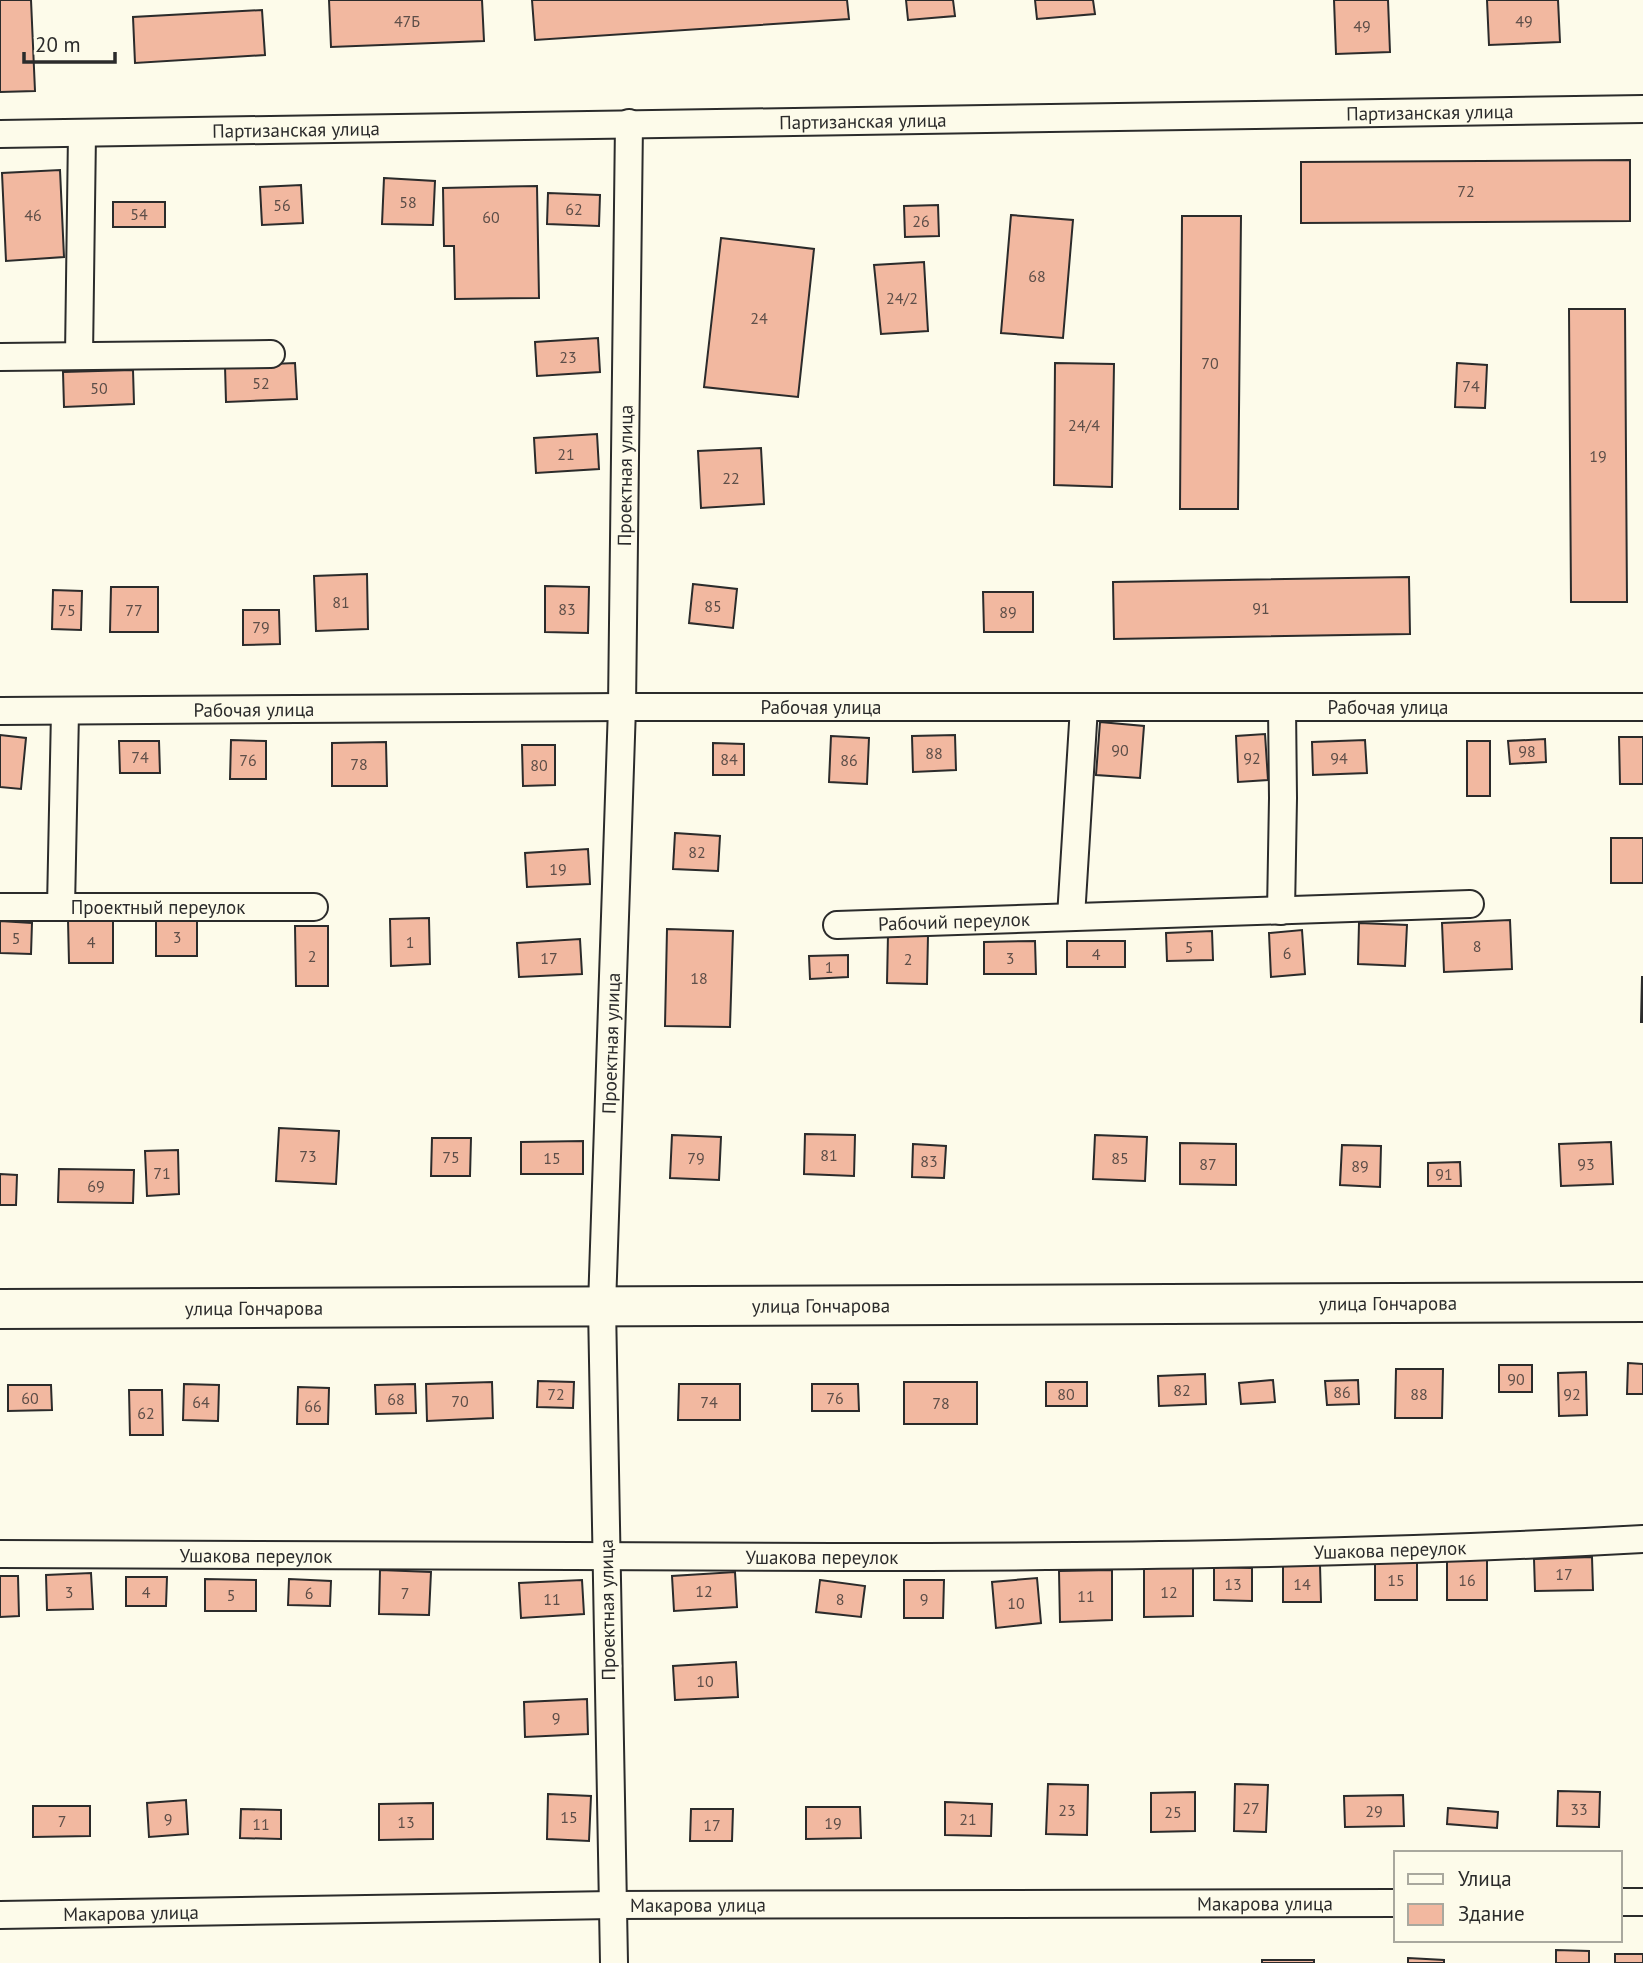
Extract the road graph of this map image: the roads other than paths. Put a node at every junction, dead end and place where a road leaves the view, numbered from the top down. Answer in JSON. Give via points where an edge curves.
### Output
{"nodes":[{"id":1,"x":1643,"y":109,"type":"edge"},
{"id":2,"x":629,"y":123,"type":"junction"},
{"id":3,"x":82,"y":133,"type":"junction"},
{"id":4,"x":0,"y":134,"type":"edge"},
{"id":5,"x":271,"y":354,"type":"dead end"},
{"id":6,"x":79,"y":355,"type":"junction"},
{"id":7,"x":0,"y":357,"type":"edge"},
{"id":8,"x":622,"y":707,"type":"junction"},
{"id":9,"x":1084,"y":707,"type":"junction"},
{"id":10,"x":1282,"y":707,"type":"junction"},
{"id":11,"x":1643,"y":707,"type":"edge"},
{"id":12,"x":0,"y":711,"type":"edge"},
{"id":13,"x":65,"y":712,"type":"junction"},
{"id":14,"x":1469,"y":904,"type":"dead end"},
{"id":15,"x":314,"y":906,"type":"dead end"},
{"id":16,"x":0,"y":907,"type":"edge"},
{"id":17,"x":61,"y":907,"type":"junction"},
{"id":18,"x":1280,"y":911,"type":"junction"},
{"id":19,"x":1071,"y":917,"type":"junction"},
{"id":20,"x":837,"y":925,"type":"dead end"},
{"id":21,"x":1643,"y":1301,"type":"edge"},
{"id":22,"x":602,"y":1306,"type":"junction"},
{"id":23,"x":0,"y":1309,"type":"edge"},
{"id":24,"x":1643,"y":1539,"type":"edge"},
{"id":25,"x":0,"y":1554,"type":"edge"},
{"id":26,"x":606,"y":1557,"type":"junction"},
{"id":27,"x":1622,"y":1902,"type":"edge"},
{"id":28,"x":1643,"y":1902,"type":"edge"},
{"id":29,"x":1394,"y":1903,"type":"edge"},
{"id":30,"x":612,"y":1905,"type":"junction"},
{"id":31,"x":0,"y":1915,"type":"edge"},
{"id":32,"x":614,"y":1963,"type":"edge"}],
"edges":[{"from":1,"to":2,"type":"street","name":"Партизанская улица"},
{"from":2,"to":3,"type":"street","name":"Партизанская улица"},
{"from":2,"to":8,"type":"street","name":"Проектная улица"},
{"from":3,"to":4,"type":"street","name":"Партизанская улица"},
{"from":3,"to":6,"type":"street"},
{"from":5,"to":6,"type":"street"},
{"from":6,"to":7,"type":"street"},
{"from":8,"to":9,"type":"street","name":"Рабочая улица"},
{"from":8,"to":13,"type":"street","name":"Рабочая улица"},
{"from":8,"to":22,"type":"street","name":"Проектная улица"},
{"from":9,"to":10,"type":"street","name":"Рабочая улица"},
{"from":9,"to":19,"type":"street"},
{"from":10,"to":11,"type":"street","name":"Рабочая улица"},
{"from":10,"to":18,"type":"street"},
{"from":12,"to":13,"type":"street","name":"Рабочая улица"},
{"from":13,"to":17,"type":"street"},
{"from":14,"to":18,"type":"street","name":"Рабочий переулок"},
{"from":15,"to":17,"type":"street","name":"Проектный переулок"},
{"from":16,"to":17,"type":"street","name":"Проектный переулок"},
{"from":18,"to":19,"type":"street","name":"Рабочий переулок"},
{"from":19,"to":20,"type":"street","name":"Рабочий переулок"},
{"from":21,"to":22,"type":"street","name":"улица Гончарова"},
{"from":22,"to":23,"type":"street","name":"улица Гончарова"},
{"from":22,"to":26,"type":"street","name":"Проектная улица"},
{"from":24,"to":26,"type":"street","name":"Ушакова переулок","via":[[1116,1557]]},
{"from":25,"to":26,"type":"street","name":"Ушакова переулок"},
{"from":26,"to":30,"type":"street","name":"Проектная улица"},
{"from":27,"to":28,"type":"street"},
{"from":29,"to":30,"type":"street","name":"Макарова улица"},
{"from":30,"to":31,"type":"street","name":"Макарова улица"},
{"from":30,"to":32,"type":"street","name":"Проектная улица"}]}
